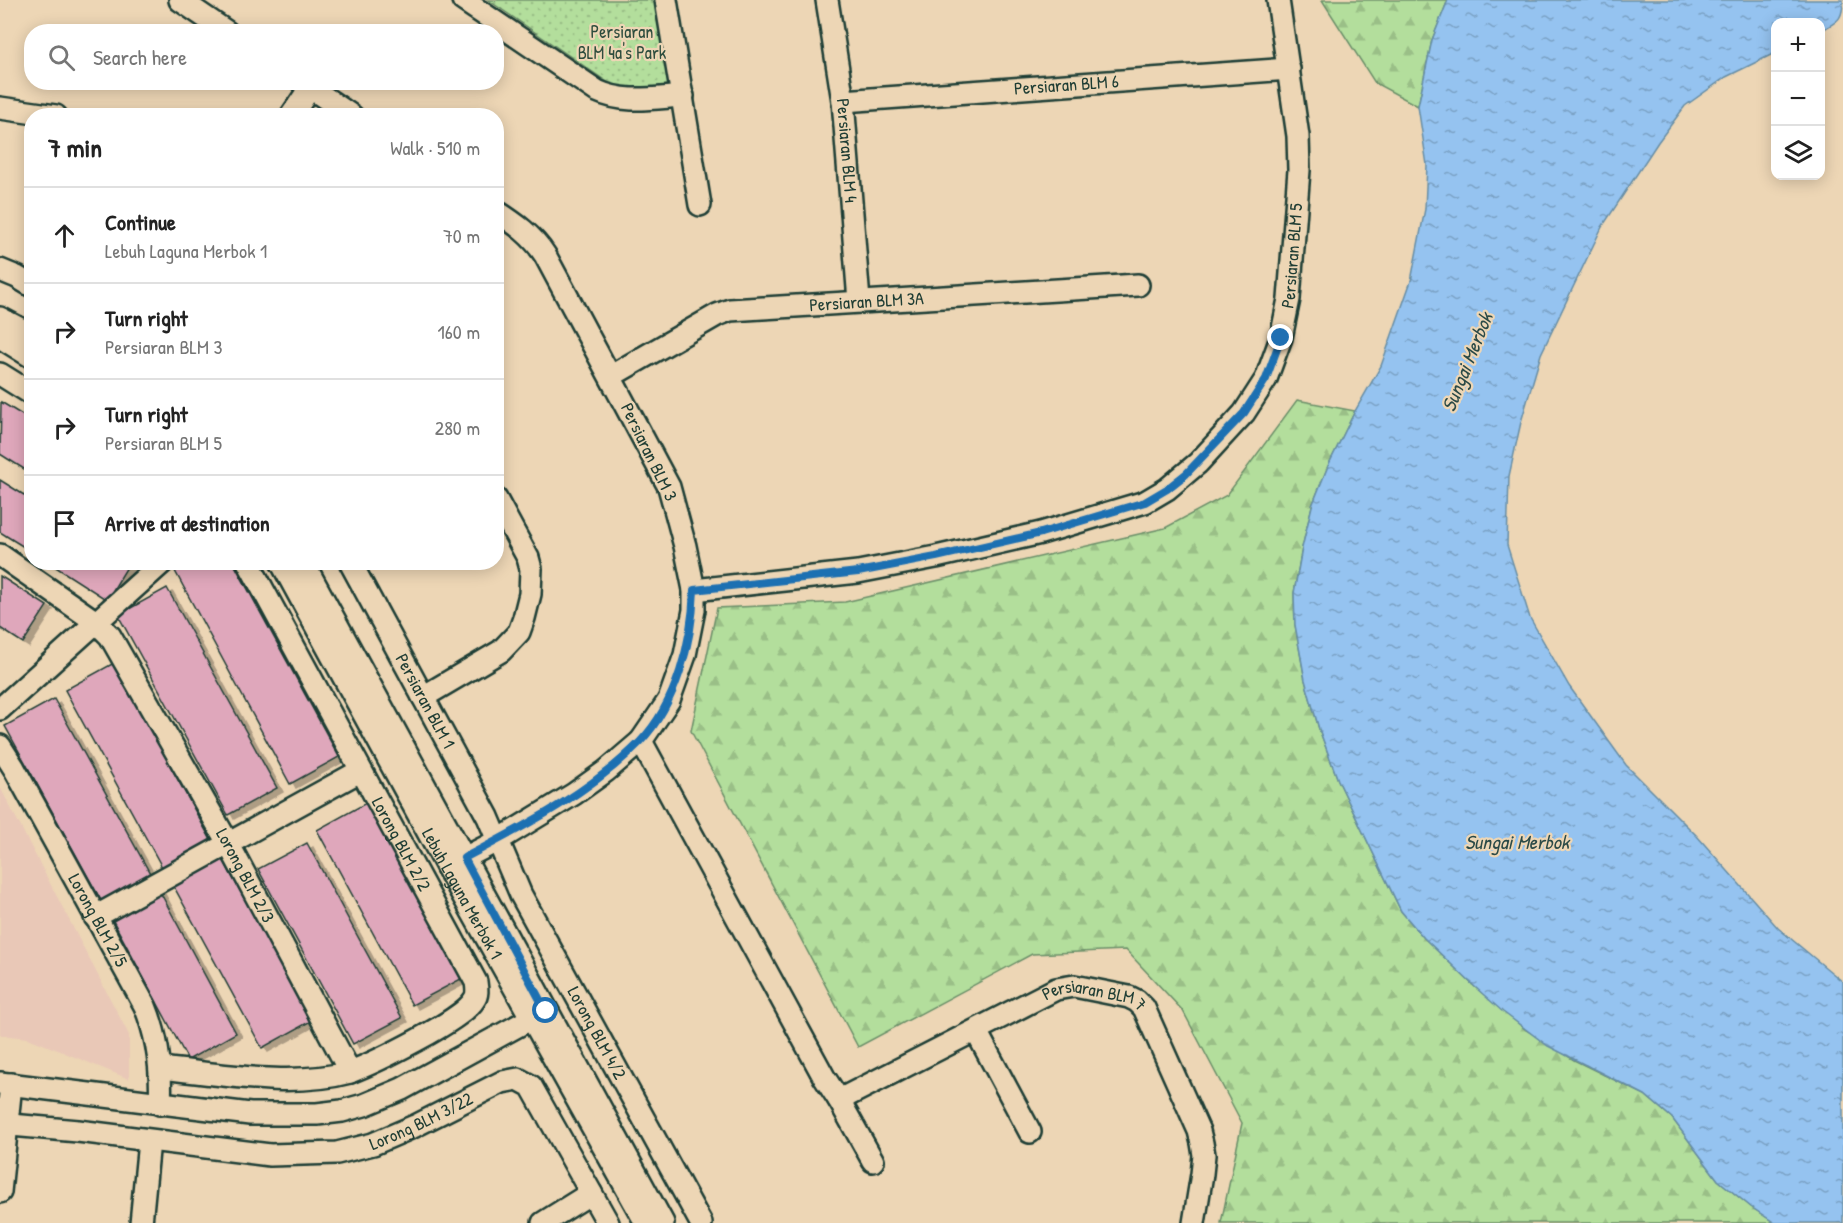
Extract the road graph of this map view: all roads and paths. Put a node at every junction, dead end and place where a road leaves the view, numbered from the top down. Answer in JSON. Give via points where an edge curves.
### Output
{"nodes":[{"id":1,"x":180,"y":0,"type":"edge"},
{"id":2,"x":464,"y":0,"type":"edge"},
{"id":3,"x":666,"y":0,"type":"edge"},
{"id":4,"x":827,"y":0,"type":"edge"},
{"id":5,"x":1278,"y":0,"type":"edge"},
{"id":6,"x":214,"y":24,"type":"edge"},
{"id":7,"x":499,"y":24,"type":"edge"},
{"id":8,"x":504,"y":27,"type":"edge"},
{"id":9,"x":1289,"y":69,"type":"junction"},
{"id":10,"x":304,"y":90,"type":"edge"},
{"id":11,"x":313,"y":90,"type":"edge"},
{"id":12,"x":683,"y":96,"type":"junction"},
{"id":13,"x":843,"y":101,"type":"junction"},
{"id":14,"x":0,"y":108,"type":"edge"},
{"id":15,"x":295,"y":108,"type":"edge"},
{"id":16,"x":340,"y":108,"type":"edge"},
{"id":17,"x":24,"y":111,"type":"edge"},
{"id":18,"x":700,"y":205,"type":"dead end"},
{"id":19,"x":504,"y":217,"type":"edge"},
{"id":20,"x":0,"y":270,"type":"edge"},
{"id":21,"x":24,"y":281,"type":"edge"},
{"id":22,"x":1138,"y":285,"type":"dead end"},
{"id":23,"x":859,"y":301,"type":"junction"},
{"id":24,"x":0,"y":318,"type":"edge"},
{"id":25,"x":24,"y":331,"type":"edge"},
{"id":26,"x":0,"y":338,"type":"edge"},
{"id":27,"x":24,"y":352,"type":"edge"},
{"id":28,"x":0,"y":374,"type":"edge"},
{"id":29,"x":611,"y":376,"type":"junction"},
{"id":30,"x":24,"y":389,"type":"edge"},
{"id":31,"x":504,"y":514,"type":"edge"},
{"id":32,"x":0,"y":555,"type":"edge"},
{"id":33,"x":154,"y":570,"type":"edge"},
{"id":34,"x":252,"y":570,"type":"edge"},
{"id":35,"x":286,"y":570,"type":"edge"},
{"id":36,"x":307,"y":570,"type":"edge"},
{"id":37,"x":354,"y":570,"type":"edge"},
{"id":38,"x":694,"y":590,"type":"junction"},
{"id":39,"x":96,"y":622,"type":"junction"},
{"id":40,"x":423,"y":697,"type":"junction"},
{"id":41,"x":0,"y":709,"type":"edge"},
{"id":42,"x":641,"y":741,"type":"junction"},
{"id":43,"x":0,"y":746,"type":"edge"},
{"id":44,"x":360,"y":771,"type":"junction"},
{"id":45,"x":497,"y":841,"type":"junction"},
{"id":46,"x":228,"y":843,"type":"junction"},
{"id":47,"x":456,"y":862,"type":"junction"},
{"id":48,"x":95,"y":917,"type":"junction"},
{"id":49,"x":539,"y":1015,"type":"junction"},
{"id":50,"x":976,"y":1031,"type":"junction"},
{"id":51,"x":160,"y":1068,"type":"junction"},
{"id":52,"x":350,"y":1072,"type":"junction"},
{"id":53,"x":5,"y":1083,"type":"edge"},
{"id":54,"x":839,"y":1100,"type":"junction"},
{"id":55,"x":160,"y":1104,"type":"junction"},
{"id":56,"x":3,"y":1124,"type":"edge"},
{"id":57,"x":1030,"y":1132,"type":"dead end"},
{"id":58,"x":149,"y":1142,"type":"junction"},
{"id":59,"x":873,"y":1161,"type":"dead end"},
{"id":60,"x":0,"y":1192,"type":"edge"},
{"id":61,"x":591,"y":1194,"type":"junction"},
{"id":62,"x":141,"y":1223,"type":"edge"},
{"id":63,"x":543,"y":1223,"type":"edge"},
{"id":64,"x":608,"y":1223,"type":"edge"},
{"id":65,"x":646,"y":1223,"type":"edge"},
{"id":66,"x":663,"y":1223,"type":"edge"},
{"id":67,"x":701,"y":1223,"type":"edge"},
{"id":68,"x":1194,"y":1223,"type":"edge"}],
"edges":[{"from":1,"to":6,"type":"street"},
{"from":2,"to":7,"type":"street"},
{"from":3,"to":12,"type":"street"},
{"from":4,"to":13,"type":"street","name":"Persiaran BLM 4"},
{"from":5,"to":9,"type":"street","name":"Persiaran BLM 5"},
{"from":8,"to":12,"type":"street","via":[[611,97],[631,100]]},
{"from":9,"to":13,"type":"street","name":"Persiaran BLM 6"},
{"from":9,"to":38,"type":"street","name":"Persiaran BLM 5","via":[[1299,170],[1289,299],[1281,338],[1266,379],[1244,413],[1186,474],[1145,502],[1003,542],[858,572]]},
{"from":10,"to":15,"type":"street"},
{"from":11,"to":16,"type":"street"},
{"from":12,"to":18,"type":"street"},
{"from":13,"to":23,"type":"street","name":"Persiaran BLM 4"},
{"from":14,"to":17,"type":"street"},
{"from":19,"to":29,"type":"street","name":"Persiaran BLM 3","via":[[536,242]]},
{"from":20,"to":21,"type":"street"},
{"from":22,"to":23,"type":"street","name":"Persiaran BLM 3A"},
{"from":23,"to":29,"type":"street","name":"Persiaran BLM 3A","via":[[730,310]]},
{"from":24,"to":25,"type":"street"},
{"from":26,"to":27,"type":"street"},
{"from":28,"to":30,"type":"street"},
{"from":29,"to":38,"type":"street","name":"Persiaran BLM 3","via":[[669,487]]},
{"from":31,"to":40,"type":"street","via":[[531,569],[530,594],[519,632],[501,651]]},
{"from":32,"to":39,"type":"street","name":"Lorong BLM 2/3"},
{"from":33,"to":39,"type":"street"},
{"from":34,"to":44,"type":"street","name":"Lorong BLM 2/2"},
{"from":35,"to":47,"type":"street","name":"Lebuh Laguna Merbok 1"},
{"from":36,"to":47,"type":"street","name":"Lebuh Laguna Merbok 1"},
{"from":37,"to":40,"type":"street","name":"Persiaran BLM 1"},
{"from":38,"to":42,"type":"street","name":"Persiaran BLM 3","via":[[689,635],[675,684],[662,713]]},
{"from":39,"to":41,"type":"street"},
{"from":39,"to":46,"type":"street","name":"Lorong BLM 2/3","via":[[110,636],[133,673]]},
{"from":40,"to":45,"type":"street","name":"Persiaran BLM 1"},
{"from":42,"to":45,"type":"street","name":"Persiaran BLM 3","via":[[574,794]]},
{"from":42,"to":54,"type":"street"},
{"from":43,"to":48,"type":"street","name":"Lorong BLM 2/5"},
{"from":44,"to":46,"type":"street"},
{"from":44,"to":52,"type":"street","name":"Lorong BLM 2/2","via":[[472,973],[477,990],[473,1003],[455,1017],[376,1062]]},
{"from":45,"to":47,"type":"street","name":"Persiaran BLM 3"},
{"from":45,"to":67,"type":"street","name":"Lorong BLM 4/2","via":[[521,895]]},
{"from":46,"to":48,"type":"street"},
{"from":46,"to":52,"type":"street","name":"Lorong BLM 2/3"},
{"from":47,"to":49,"type":"street","name":"Lebuh Laguna Merbok 1"},
{"from":48,"to":51,"type":"street","name":"Lorong BLM 2/5","via":[[145,1006]]},
{"from":49,"to":55,"type":"street","via":[[402,1089],[342,1111],[286,1116]]},
{"from":49,"to":65,"type":"street","name":"Lebuh Laguna Merbok 1"},
{"from":49,"to":66,"type":"street","name":"Lebuh Laguna Merbok 1"},
{"from":50,"to":54,"type":"street","name":"Persiaran BLM 7"},
{"from":50,"to":57,"type":"street"},
{"from":50,"to":68,"type":"street","name":"Persiaran BLM 7","via":[[1064,987],[1087,987],[1137,1000],[1199,1131],[1204,1155]]},
{"from":51,"to":52,"type":"street","via":[[287,1079]]},
{"from":51,"to":55,"type":"street","name":"Lorong BLM 2/5"},
{"from":53,"to":55,"type":"street"},
{"from":53,"to":56,"type":"street"},
{"from":54,"to":59,"type":"street"},
{"from":56,"to":58,"type":"street"},
{"from":56,"to":60,"type":"street"},
{"from":58,"to":61,"type":"street","name":"Lorong BLM 3/22","via":[[270,1155],[337,1153],[381,1140],[502,1082],[518,1079],[531,1086]]},
{"from":58,"to":62,"type":"street"},
{"from":61,"to":63,"type":"street"},
{"from":61,"to":64,"type":"street","name":"Lorong BLM 3/22"}]}
